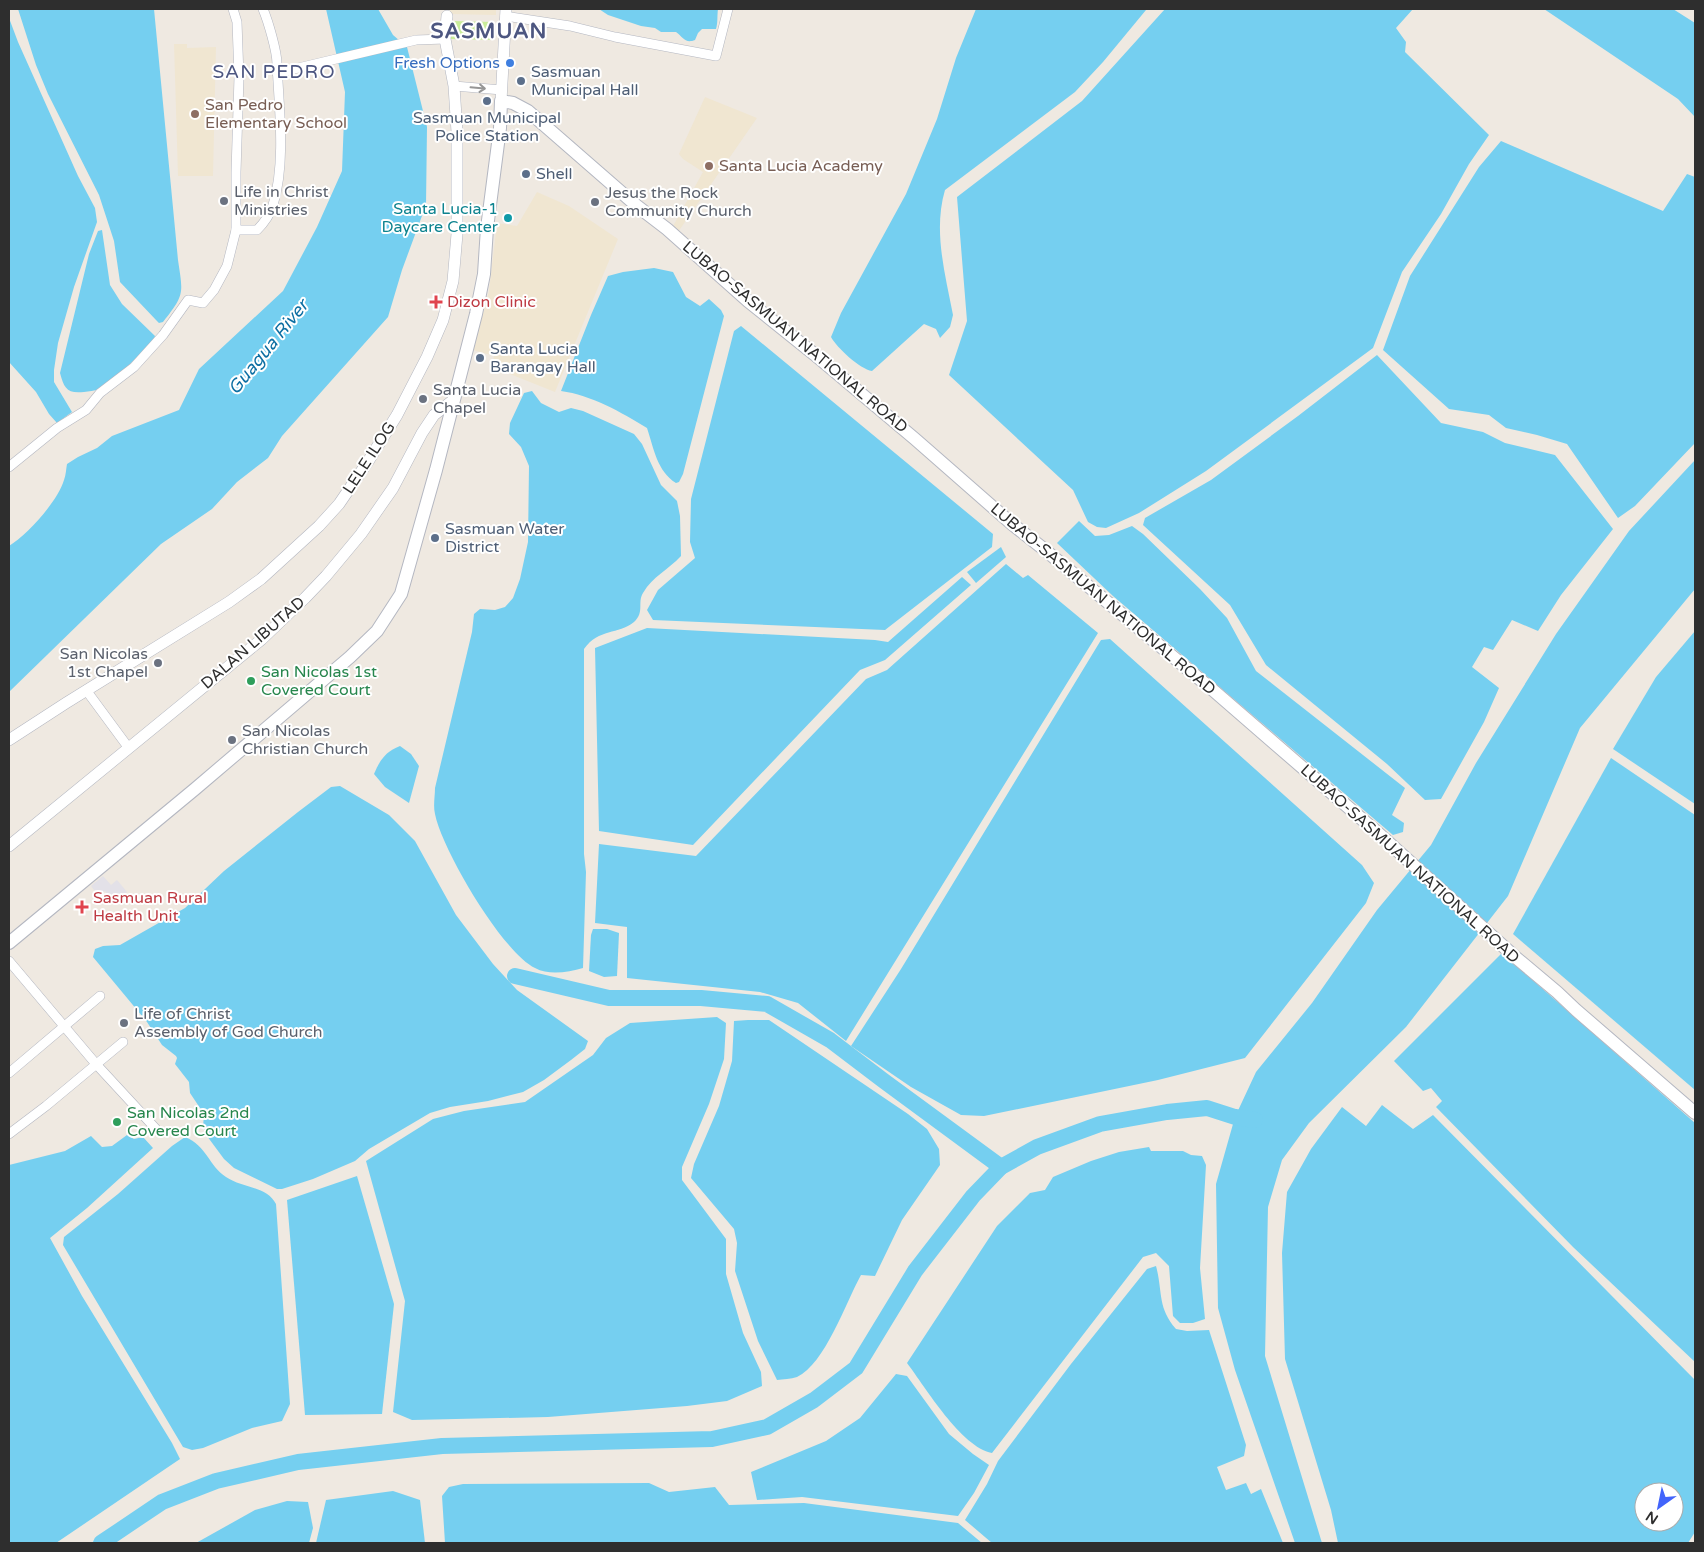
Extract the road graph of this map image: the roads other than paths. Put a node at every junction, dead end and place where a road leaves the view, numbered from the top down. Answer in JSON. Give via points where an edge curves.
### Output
{"nodes":[{"id":1,"x":234,"y":9,"type":"edge"},
{"id":2,"x":263,"y":9,"type":"edge"},
{"id":3,"x":728,"y":9,"type":"edge"},
{"id":4,"x":506,"y":13,"type":"edge"},
{"id":5,"x":447,"y":16,"type":"dead end"},
{"id":6,"x":445,"y":40,"type":"junction"},
{"id":7,"x":277,"y":73,"type":"junction"},
{"id":8,"x":454,"y":86,"type":"junction"},
{"id":9,"x":502,"y":96,"type":"junction"},
{"id":10,"x":236,"y":230,"type":"junction"},
{"id":11,"x":452,"y":401,"type":"junction"},
{"id":12,"x":9,"y":467,"type":"edge"},
{"id":13,"x":86,"y":690,"type":"junction"},
{"id":14,"x":9,"y":740,"type":"edge"},
{"id":15,"x":128,"y":747,"type":"junction"},
{"id":16,"x":9,"y":846,"type":"edge"},
{"id":17,"x":9,"y":943,"type":"edge"},
{"id":18,"x":9,"y":962,"type":"edge"},
{"id":19,"x":100,"y":996,"type":"dead end"},
{"id":20,"x":65,"y":1026,"type":"junction"},
{"id":21,"x":123,"y":1042,"type":"dead end"},
{"id":22,"x":96,"y":1064,"type":"junction"},
{"id":23,"x":9,"y":1073,"type":"edge"},
{"id":24,"x":1695,"y":1113,"type":"edge"},
{"id":25,"x":156,"y":1129,"type":"dead end"},
{"id":26,"x":9,"y":1134,"type":"edge"}],
"edges":[{"from":1,"to":10,"type":"street","via":[[239,76]]},
{"from":2,"to":7,"type":"street"},
{"from":3,"to":4,"type":"street","via":[[716,56]]},
{"from":4,"to":9,"type":"street"},
{"from":5,"to":6,"type":"street","name":"LELE ILOG"},
{"from":6,"to":7,"type":"street","via":[[416,40]]},
{"from":6,"to":8,"type":"street","name":"LELE ILOG"},
{"from":7,"to":10,"type":"street","via":[[280,120],[273,205],[257,230]]},
{"from":8,"to":9,"type":"street","one_way":true},
{"from":8,"to":13,"type":"street","name":"LELE ILOG","via":[[458,180],[453,281],[440,327],[397,416],[339,504],[320,526],[267,574],[245,592]]},
{"from":9,"to":11,"type":"main road","via":[[484,274]]},
{"from":9,"to":24,"type":"main road","name":"LUBAO-SASMUAN NATIONAL ROAD","via":[[549,128],[748,301],[1199,679]]},
{"from":10,"to":12,"type":"street","via":[[227,266],[203,303],[188,300],[134,367],[100,393],[86,410],[57,428]]},
{"from":11,"to":15,"type":"street","name":"DALAN LIBUTAD","via":[[434,415],[393,488],[326,576],[262,639]]},
{"from":11,"to":17,"type":"main road","via":[[401,594],[377,631],[302,698]]},
{"from":13,"to":14,"type":"street","name":"LELE ILOG"},
{"from":13,"to":15,"type":"street"},
{"from":15,"to":16,"type":"street","name":"DALAN LIBUTAD"},
{"from":18,"to":20,"type":"street"},
{"from":19,"to":20,"type":"street"},
{"from":20,"to":22,"type":"street"},
{"from":20,"to":23,"type":"street"},
{"from":21,"to":22,"type":"street"},
{"from":22,"to":25,"type":"street"},
{"from":22,"to":26,"type":"street"}]}
